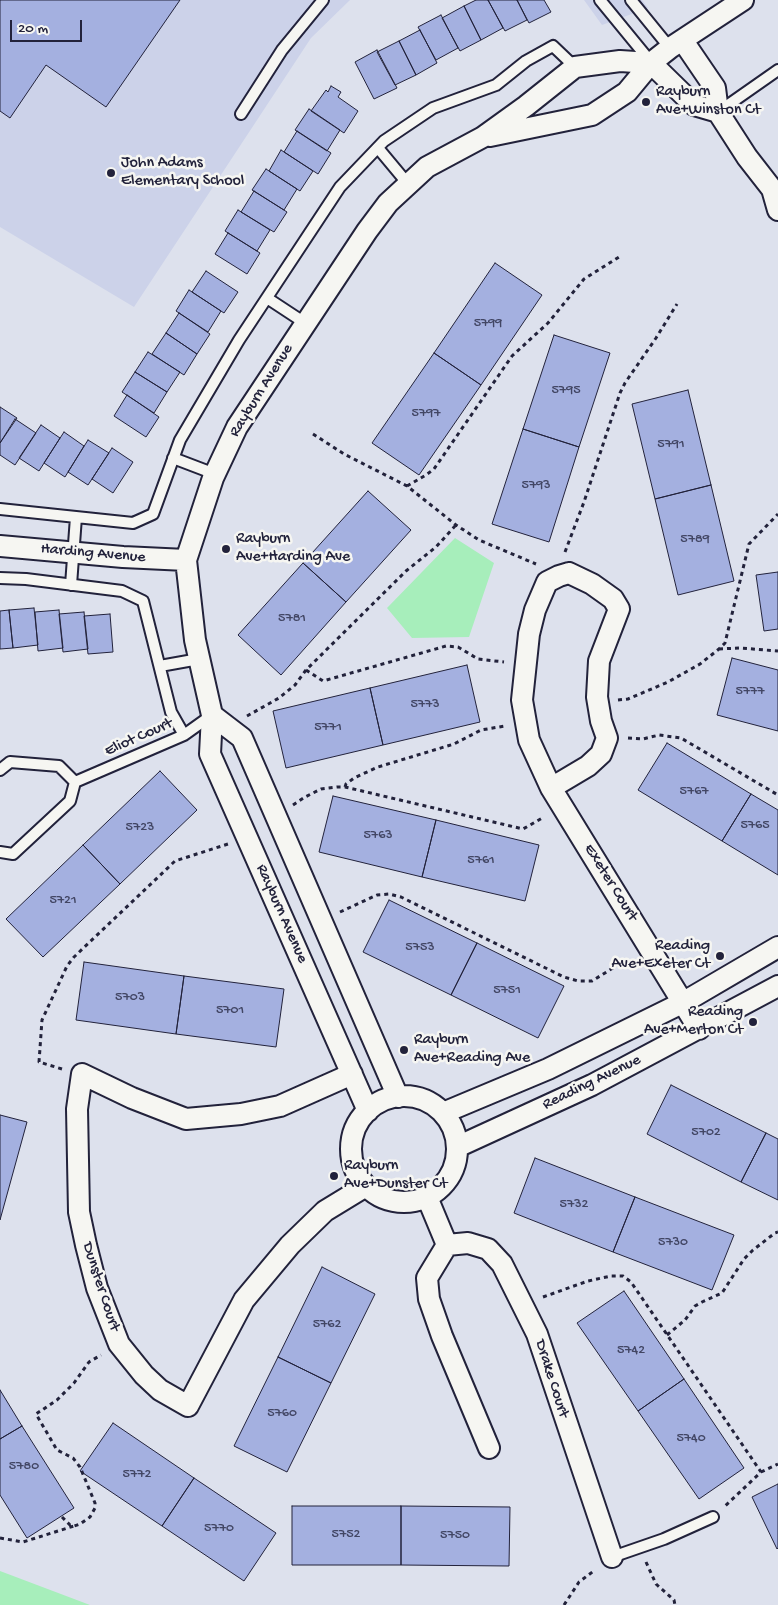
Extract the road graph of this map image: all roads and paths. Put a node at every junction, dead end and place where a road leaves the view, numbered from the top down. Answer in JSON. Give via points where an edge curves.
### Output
{"nodes":[{"id":1,"x":323,"y":0,"type":"edge"},
{"id":2,"x":600,"y":0,"type":"edge"},
{"id":3,"x":631,"y":0,"type":"edge"},
{"id":4,"x":743,"y":0,"type":"edge"},
{"id":5,"x":676,"y":44,"type":"junction"},
{"id":6,"x":651,"y":63,"type":"junction"},
{"id":7,"x":575,"y":67,"type":"junction"},
{"id":8,"x":778,"y":70,"type":"edge"},
{"id":9,"x":718,"y":112,"type":"junction"},
{"id":10,"x":241,"y":114,"type":"dead end"},
{"id":11,"x":483,"y":137,"type":"junction"},
{"id":12,"x":378,"y":148,"type":"junction"},
{"id":13,"x":408,"y":184,"type":"junction"},
{"id":14,"x":778,"y":210,"type":"edge"},
{"id":15,"x":619,"y":257,"type":"dead end"},
{"id":16,"x":267,"y":298,"type":"junction"},
{"id":17,"x":677,"y":304,"type":"dead end"},
{"id":18,"x":305,"y":324,"type":"junction"},
{"id":19,"x":313,"y":434,"type":"dead end"},
{"id":20,"x":173,"y":458,"type":"junction"},
{"id":21,"x":215,"y":474,"type":"junction"},
{"id":22,"x":407,"y":486,"type":"junction"},
{"id":23,"x":0,"y":509,"type":"edge"},
{"id":24,"x":778,"y":514,"type":"edge"},
{"id":25,"x":76,"y":517,"type":"junction"},
{"id":26,"x":456,"y":525,"type":"junction"},
{"id":27,"x":0,"y":546,"type":"edge"},
{"id":28,"x":74,"y":552,"type":"junction"},
{"id":29,"x":562,"y":559,"type":"dead end"},
{"id":30,"x":186,"y":560,"type":"junction"},
{"id":31,"x":543,"y":562,"type":"dead end"},
{"id":32,"x":0,"y":578,"type":"edge"},
{"id":33,"x":71,"y":585,"type":"junction"},
{"id":34,"x":719,"y":650,"type":"junction"},
{"id":35,"x":778,"y":651,"type":"edge"},
{"id":36,"x":199,"y":659,"type":"junction"},
{"id":37,"x":526,"y":665,"type":"junction"},
{"id":38,"x":160,"y":666,"type":"junction"},
{"id":39,"x":306,"y":670,"type":"junction"},
{"id":40,"x":598,"y":702,"type":"junction"},
{"id":41,"x":218,"y":720,"type":"junction"},
{"id":42,"x":526,"y":723,"type":"junction"},
{"id":43,"x":184,"y":735,"type":"junction"},
{"id":44,"x":607,"y":738,"type":"junction"},
{"id":45,"x":0,"y":770,"type":"edge"},
{"id":46,"x":75,"y":782,"type":"junction"},
{"id":47,"x":345,"y":787,"type":"junction"},
{"id":48,"x":551,"y":788,"type":"junction"},
{"id":49,"x":778,"y":795,"type":"edge"},
{"id":50,"x":562,"y":806,"type":"junction"},
{"id":51,"x":275,"y":814,"type":"junction"},
{"id":52,"x":246,"y":836,"type":"junction"},
{"id":53,"x":0,"y":852,"type":"edge"},
{"id":54,"x":321,"y":920,"type":"junction"},
{"id":55,"x":648,"y":946,"type":"junction"},
{"id":56,"x":773,"y":950,"type":"edge"},
{"id":57,"x":778,"y":972,"type":"edge"},
{"id":58,"x":778,"y":986,"type":"edge"},
{"id":59,"x":684,"y":1002,"type":"junction"},
{"id":60,"x":700,"y":1029,"type":"junction"},
{"id":61,"x":82,"y":1074,"type":"junction"},
{"id":62,"x":352,"y":1074,"type":"junction"},
{"id":63,"x":398,"y":1097,"type":"junction"},
{"id":64,"x":368,"y":1111,"type":"junction"},
{"id":65,"x":443,"y":1113,"type":"junction"},
{"id":66,"x":457,"y":1147,"type":"junction"},
{"id":67,"x":366,"y":1186,"type":"junction"},
{"id":68,"x":427,"y":1197,"type":"junction"},
{"id":69,"x":778,"y":1232,"type":"edge"},
{"id":70,"x":448,"y":1245,"type":"junction"},
{"id":71,"x":523,"y":1306,"type":"junction"},
{"id":72,"x":667,"y":1335,"type":"junction"},
{"id":73,"x":119,"y":1344,"type":"junction"},
{"id":74,"x":489,"y":1448,"type":"dead end"},
{"id":75,"x":778,"y":1464,"type":"edge"},
{"id":76,"x":762,"y":1472,"type":"junction"},
{"id":77,"x":62,"y":1517,"type":"dead end"},
{"id":78,"x":713,"y":1517,"type":"joint"},
{"id":79,"x":74,"y":1526,"type":"junction"},
{"id":80,"x":0,"y":1538,"type":"edge"},
{"id":81,"x":640,"y":1548,"type":"junction"},
{"id":82,"x":612,"y":1557,"type":"junction"},
{"id":83,"x":564,"y":1605,"type":"edge"},
{"id":84,"x":676,"y":1605,"type":"edge"}],
"edges":[{"from":1,"to":10,"type":"lane","via":[[282,50]]},
{"from":2,"to":6,"type":"lane"},
{"from":3,"to":5,"type":"lane"},
{"from":4,"to":5,"type":"street","name":"Rayburn Avenue"},
{"from":5,"to":6,"type":"street","name":"Rayburn Avenue"},
{"from":5,"to":9,"type":"street","via":[[715,88]]},
{"from":6,"to":7,"type":"street","via":[[620,61]]},
{"from":6,"to":9,"type":"street","via":[[694,105]]},
{"from":6,"to":11,"type":"street","name":"Rayburn Avenue","via":[[627,92],[592,115]]},
{"from":7,"to":11,"type":"street","name":"Rayburn Avenue"},
{"from":7,"to":12,"type":"lane","via":[[553,46],[496,84],[433,108]]},
{"from":8,"to":9,"type":"lane"},
{"from":9,"to":14,"type":"street","via":[[772,189]]},
{"from":11,"to":13,"type":"street","name":"Rayburn Avenue","via":[[427,167]]},
{"from":12,"to":13,"type":"lane"},
{"from":12,"to":16,"type":"lane","via":[[340,187]]},
{"from":13,"to":18,"type":"street","name":"Rayburn Avenue","via":[[372,224]]},
{"from":15,"to":22,"type":"path","via":[[584,279],[548,323],[512,356],[434,469]]},
{"from":16,"to":18,"type":"lane"},
{"from":16,"to":20,"type":"lane","via":[[180,440]]},
{"from":17,"to":29,"type":"path","via":[[620,393]]},
{"from":18,"to":21,"type":"street","name":"Rayburn Avenue","via":[[237,428]]},
{"from":19,"to":22,"type":"path"},
{"from":20,"to":21,"type":"lane"},
{"from":20,"to":25,"type":"lane","via":[[153,514],[133,523]]},
{"from":21,"to":30,"type":"street","name":"Rayburn Avenue"},
{"from":22,"to":26,"type":"path"},
{"from":23,"to":25,"type":"lane"},
{"from":24,"to":34,"type":"path","via":[[749,544],[728,634]]},
{"from":25,"to":28,"type":"lane"},
{"from":26,"to":31,"type":"path","via":[[479,540],[536,564]]},
{"from":26,"to":39,"type":"path"},
{"from":27,"to":28,"type":"street","name":"Harding Avenue"},
{"from":28,"to":30,"type":"street","name":"Harding Avenue"},
{"from":28,"to":33,"type":"lane"},
{"from":30,"to":36,"type":"street","name":"Rayburn Avenue"},
{"from":32,"to":33,"type":"lane"},
{"from":33,"to":38,"type":"lane","via":[[122,591],[143,601]]},
{"from":34,"to":35,"type":"path"},
{"from":34,"to":40,"type":"path","via":[[668,682],[628,699]]},
{"from":36,"to":38,"type":"lane"},
{"from":36,"to":41,"type":"street","name":"Rayburn Avenue"},
{"from":37,"to":39,"type":"path","via":[[478,659],[458,647],[446,646],[324,681]]},
{"from":37,"to":40,"type":"street","name":"Exeter Court","via":[[529,634],[546,582],[569,573],[592,584],[613,598],[618,609],[599,661]]},
{"from":37,"to":42,"type":"street","name":"Exeter Court","via":[[522,700]]},
{"from":38,"to":43,"type":"lane","via":[[171,712]]},
{"from":39,"to":41,"type":"path","via":[[279,698],[248,716]]},
{"from":40,"to":44,"type":"street","name":"Exeter Court"},
{"from":41,"to":43,"type":"lane","name":"Eliot Court"},
{"from":41,"to":51,"type":"street","via":[[242,738]]},
{"from":41,"to":52,"type":"street","name":"Rayburn Avenue","via":[[210,754]]},
{"from":42,"to":47,"type":"path","via":[[481,730],[454,744],[378,767],[354,778]]},
{"from":42,"to":48,"type":"street","name":"Exeter Court","via":[[529,740]]},
{"from":43,"to":46,"type":"lane","name":"Eliot Court"},
{"from":44,"to":48,"type":"street","via":[[601,754],[588,766]]},
{"from":44,"to":49,"type":"path","via":[[643,739],[659,735],[681,738]]},
{"from":45,"to":46,"type":"lane","via":[[10,762],[59,766]]},
{"from":46,"to":53,"type":"lane","via":[[70,801],[35,834],[13,854]]},
{"from":47,"to":50,"type":"path","via":[[523,829]]},
{"from":47,"to":51,"type":"path","via":[[321,790]]},
{"from":48,"to":50,"type":"street","name":"Exeter Court"},
{"from":50,"to":55,"type":"street","name":"Exeter Court"},
{"from":51,"to":54,"type":"street"},
{"from":52,"to":61,"type":"path","via":[[175,861],[67,966],[42,1020],[39,1062]]},
{"from":52,"to":62,"type":"street","name":"Rayburn Avenue"},
{"from":54,"to":55,"type":"path","via":[[377,896],[402,897],[578,982],[592,981]]},
{"from":54,"to":63,"type":"street"},
{"from":55,"to":59,"type":"street","name":"Exeter Court"},
{"from":56,"to":57,"type":"street"},
{"from":56,"to":59,"type":"street","name":"Reading Avenue"},
{"from":58,"to":60,"type":"street","name":"Reading Avenue"},
{"from":59,"to":60,"type":"street","name":"Exeter Court"},
{"from":59,"to":65,"type":"street","name":"Reading Avenue","via":[[548,1069]]},
{"from":60,"to":66,"type":"street","name":"Reading Avenue","via":[[592,1086]]},
{"from":61,"to":62,"type":"street","via":[[186,1119],[241,1114],[280,1106]]},
{"from":61,"to":73,"type":"street","name":"Dunster Court","via":[[77,1109],[80,1212],[97,1288]]},
{"from":62,"to":64,"type":"street","name":"Rayburn Avenue"},
{"from":63,"to":64,"type":"street"},
{"from":63,"to":65,"type":"street","via":[[414,1097]]},
{"from":64,"to":67,"type":"street","via":[[352,1140],[356,1172]]},
{"from":65,"to":66,"type":"street","via":[[452,1127]]},
{"from":66,"to":68,"type":"street","via":[[451,1175]]},
{"from":67,"to":68,"type":"street","via":[[378,1196],[394,1201],[411,1202]]},
{"from":67,"to":73,"type":"street","name":"Dunster Court","via":[[325,1211],[290,1245],[244,1300],[188,1406],[160,1390]]},
{"from":68,"to":70,"type":"street"},
{"from":69,"to":72,"type":"path","via":[[744,1259],[722,1293],[695,1306],[685,1320]]},
{"from":70,"to":71,"type":"street","name":"Drake Court","via":[[468,1243],[488,1249],[502,1264]]},
{"from":70,"to":74,"type":"street","via":[[427,1278],[429,1299]]},
{"from":71,"to":72,"type":"path","via":[[588,1281],[623,1276]]},
{"from":71,"to":82,"type":"street","name":"Drake Court","via":[[536,1334]]},
{"from":72,"to":76,"type":"path"},
{"from":73,"to":79,"type":"path","via":[[89,1362],[57,1400],[36,1414],[57,1450],[73,1458],[80,1467],[95,1503],[90,1517]]},
{"from":75,"to":76,"type":"path"},
{"from":76,"to":78,"type":"path"},
{"from":77,"to":79,"type":"path"},
{"from":78,"to":81,"type":"lane"},
{"from":79,"to":80,"type":"path","via":[[23,1542]]},
{"from":81,"to":82,"type":"lane"},
{"from":81,"to":84,"type":"path","via":[[656,1584]]},
{"from":82,"to":83,"type":"path","via":[[578,1582]]}]}
